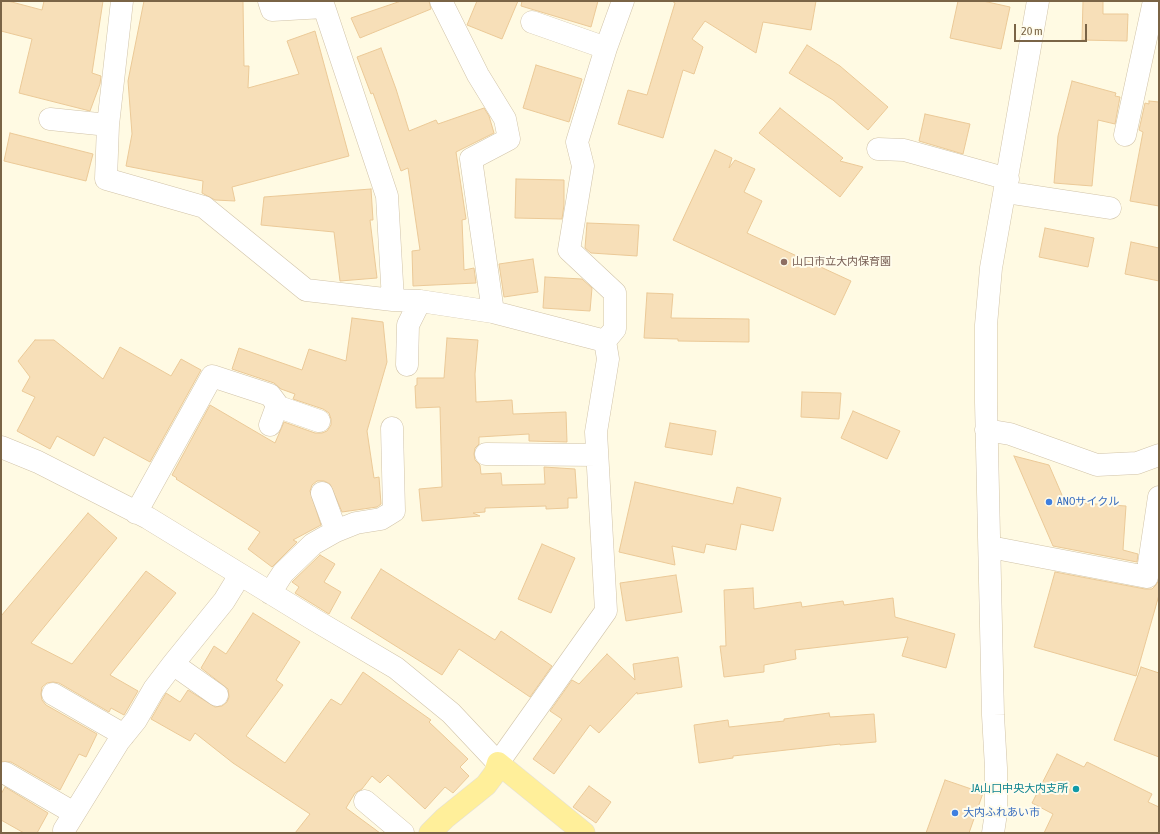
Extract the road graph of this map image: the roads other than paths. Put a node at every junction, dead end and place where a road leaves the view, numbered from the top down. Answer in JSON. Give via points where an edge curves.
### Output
{"nodes":[{"id":1,"x":122,"y":1,"type":"edge"},
{"id":2,"x":269,"y":1,"type":"edge"},
{"id":3,"x":441,"y":1,"type":"edge"},
{"id":4,"x":623,"y":1,"type":"edge"},
{"id":5,"x":1038,"y":1,"type":"edge"},
{"id":6,"x":1154,"y":1,"type":"edge"},
{"id":7,"x":532,"y":22,"type":"dead end"},
{"id":8,"x":606,"y":48,"type":"junction"},
{"id":9,"x":50,"y":119,"type":"dead end"},
{"id":10,"x":108,"y":125,"type":"junction"},
{"id":11,"x":1125,"y":134,"type":"dead end"},
{"id":12,"x":878,"y":149,"type":"dead end"},
{"id":13,"x":1007,"y":185,"type":"junction"},
{"id":14,"x":1110,"y":208,"type":"dead end"},
{"id":15,"x":394,"y":300,"type":"junction"},
{"id":16,"x":420,"y":301,"type":"junction"},
{"id":17,"x":493,"y":312,"type":"junction"},
{"id":18,"x":605,"y":341,"type":"junction"},
{"id":19,"x":407,"y":365,"type":"dead end"},
{"id":20,"x":319,"y":421,"type":"dead end"},
{"id":21,"x":392,"y":428,"type":"dead end"},
{"id":22,"x":986,"y":430,"type":"junction"},
{"id":23,"x":1,"y":447,"type":"edge"},
{"id":24,"x":486,"y":454,"type":"dead end"},
{"id":25,"x":597,"y":455,"type":"junction"},
{"id":26,"x":1159,"y":455,"type":"edge"},
{"id":27,"x":322,"y":493,"type":"dead end"},
{"id":28,"x":1159,"y":497,"type":"edge"},
{"id":29,"x":136,"y":512,"type":"junction"},
{"id":30,"x":336,"y":531,"type":"junction"},
{"id":31,"x":990,"y":547,"type":"junction"},
{"id":32,"x":240,"y":575,"type":"junction"},
{"id":33,"x":270,"y":593,"type":"junction"},
{"id":34,"x":172,"y":664,"type":"junction"},
{"id":35,"x":53,"y":694,"type":"dead end"},
{"id":36,"x":217,"y":695,"type":"dead end"},
{"id":37,"x":124,"y":735,"type":"junction"},
{"id":38,"x":498,"y":763,"type":"junction"},
{"id":39,"x":5,"y":773,"type":"dead end"},
{"id":40,"x":365,"y":801,"type":"dead end"},
{"id":41,"x":403,"y":833,"type":"edge"},
{"id":42,"x":430,"y":833,"type":"edge"},
{"id":43,"x":584,"y":833,"type":"edge"},
{"id":44,"x":993,"y":833,"type":"edge"}],
"edges":[{"from":1,"to":10,"type":"street"},
{"from":2,"to":15,"type":"street","via":[[272,10],[324,7],[387,196]]},
{"from":3,"to":17,"type":"street","via":[[478,75],[505,119],[509,139],[471,159]]},
{"from":4,"to":8,"type":"street"},
{"from":5,"to":13,"type":"street"},
{"from":6,"to":11,"type":"street"},
{"from":7,"to":8,"type":"street"},
{"from":8,"to":18,"type":"street","via":[[577,142],[583,166],[570,250],[615,293],[615,329]]},
{"from":9,"to":10,"type":"street"},
{"from":10,"to":15,"type":"street","via":[[106,179],[204,207],[306,290]]},
{"from":12,"to":13,"type":"street","via":[[904,150]]},
{"from":13,"to":14,"type":"street"},
{"from":13,"to":22,"type":"street","via":[[991,268],[986,325]]},
{"from":15,"to":16,"type":"street"},
{"from":16,"to":17,"type":"street"},
{"from":16,"to":19,"type":"street","via":[[408,325]]},
{"from":17,"to":18,"type":"street"},
{"from":18,"to":25,"type":"street","via":[[608,359],[596,432]]},
{"from":20,"to":29,"type":"street","via":[[274,415],[270,395],[212,376]]},
{"from":21,"to":30,"type":"street","via":[[394,511],[381,519],[356,523]]},
{"from":22,"to":26,"type":"street","via":[[1010,434],[1097,465],[1137,462]]},
{"from":22,"to":31,"type":"street"},
{"from":23,"to":29,"type":"street","via":[[38,462]]},
{"from":24,"to":25,"type":"street"},
{"from":25,"to":38,"type":"street","via":[[606,612]]},
{"from":27,"to":30,"type":"street"},
{"from":28,"to":31,"type":"street","via":[[1147,577]]},
{"from":29,"to":32,"type":"street"},
{"from":30,"to":33,"type":"street","via":[[313,544],[288,568]]},
{"from":31,"to":44,"type":"street","via":[[996,768],[996,813]]},
{"from":32,"to":33,"type":"street"},
{"from":32,"to":34,"type":"street","via":[[224,601]]},
{"from":33,"to":38,"type":"street","via":[[396,668],[451,713]]},
{"from":34,"to":36,"type":"street"},
{"from":34,"to":37,"type":"street"},
{"from":35,"to":37,"type":"street"},
{"from":37,"to":39,"type":"street","via":[[69,821]]},
{"from":38,"to":42,"type":"main road","via":[[486,785]]},
{"from":38,"to":43,"type":"main road"},
{"from":40,"to":41,"type":"street"}]}
